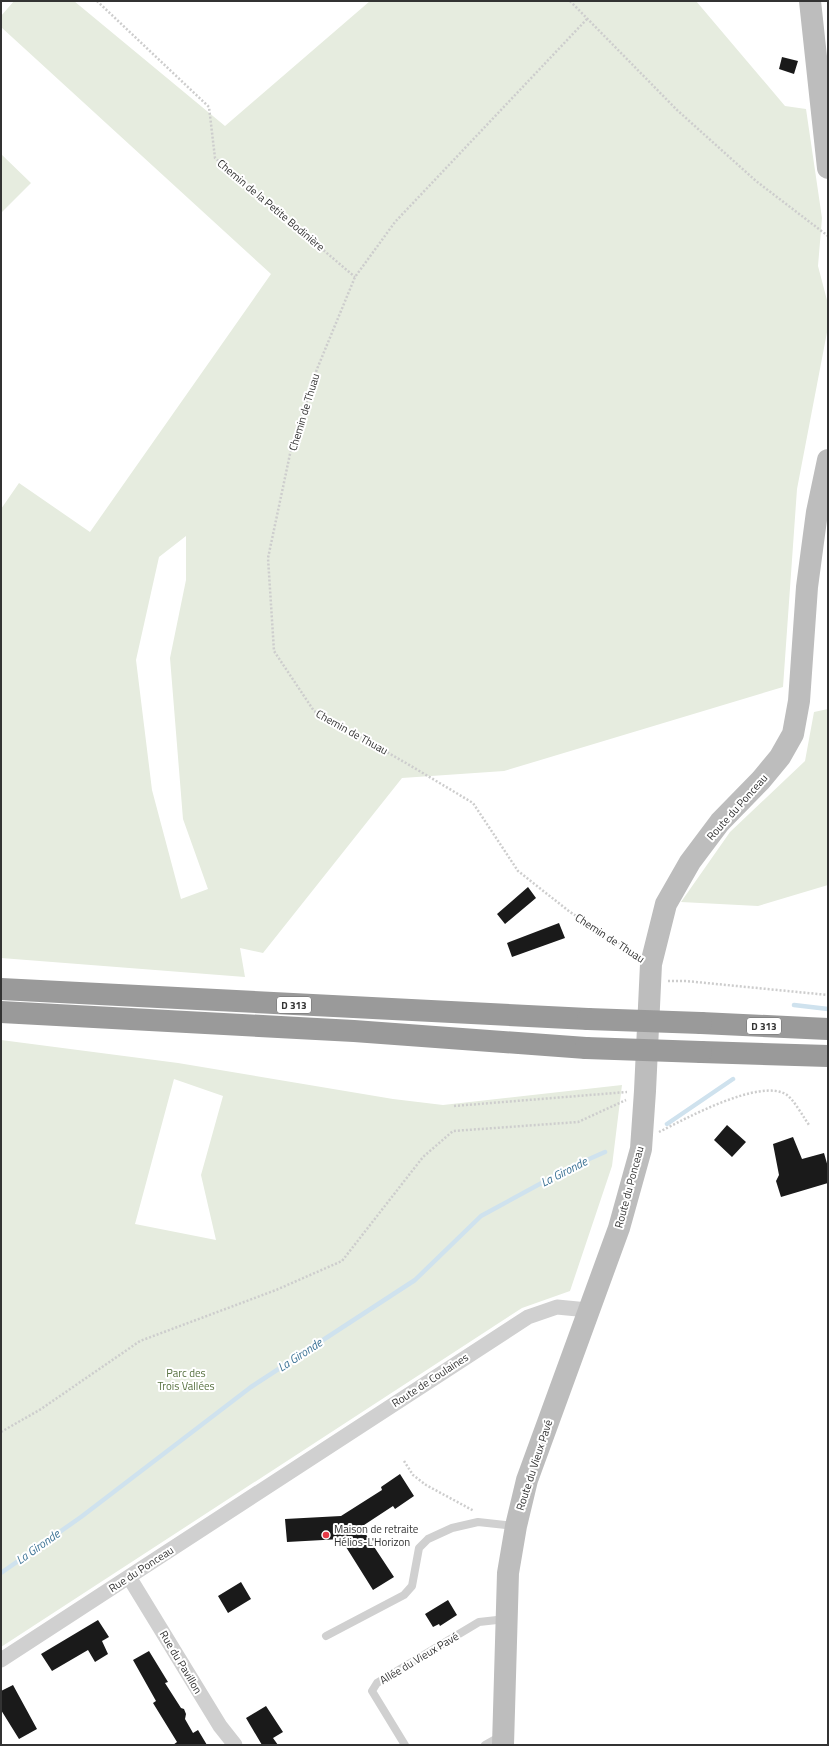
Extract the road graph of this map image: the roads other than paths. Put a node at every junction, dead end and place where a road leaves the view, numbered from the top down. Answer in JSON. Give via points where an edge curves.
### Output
{"nodes":[{"id":1,"x":810,"y":1,"type":"edge"},
{"id":2,"x":828,"y":168,"type":"edge"},
{"id":3,"x":828,"y":460,"type":"edge"},
{"id":4,"x":1,"y":989,"type":"edge"},
{"id":5,"x":1,"y":1012,"type":"edge"},
{"id":6,"x":828,"y":1029,"type":"edge"},
{"id":7,"x":828,"y":1056,"type":"edge"},
{"id":8,"x":588,"y":1310,"type":"junction"},
{"id":9,"x":281,"y":1477,"type":"joint"},
{"id":10,"x":516,"y":1526,"type":"junction"},
{"id":11,"x":129,"y":1577,"type":"junction"},
{"id":12,"x":506,"y":1619,"type":"junction"},
{"id":13,"x":326,"y":1636,"type":"dead end"},
{"id":14,"x":1,"y":1660,"type":"edge"},
{"id":15,"x":497,"y":1742,"type":"edge"},
{"id":16,"x":235,"y":1745,"type":"edge"},
{"id":17,"x":405,"y":1745,"type":"edge"}],
"edges":[{"from":1,"to":2,"type":"street"},
{"from":3,"to":8,"type":"street","name":"Route du Ponceau","via":[[817,512],[807,587],[799,701],[793,734],[780,757],[720,822],[690,862],[666,904],[650,973],[641,1149],[618,1228]]},
{"from":4,"to":6,"type":"highway","number":"D 313","bridge":true},
{"from":5,"to":7,"type":"highway","number":"D 313","bridge":true,"via":[[354,1031],[586,1048]]},
{"from":8,"to":9,"type":"street","name":"Route de Coulaines","via":[[557,1307],[528,1317]]},
{"from":8,"to":10,"type":"street","name":"Route du Vieux Pavé","via":[[527,1480]]},
{"from":9,"to":11,"type":"street","name":"Rue du Ponceau"},
{"from":10,"to":12,"type":"street","name":"Route du Vieux Pavé","via":[[508,1573]]},
{"from":10,"to":13,"type":"lane","via":[[478,1522],[452,1528],[428,1539],[419,1548],[412,1586],[404,1595]]},
{"from":11,"to":14,"type":"street","name":"Rue du Ponceau"},
{"from":11,"to":16,"type":"street","name":"Rue du Pavillon","via":[[220,1726]]},
{"from":12,"to":15,"type":"street","name":"Route du Vieux Pavé"},
{"from":12,"to":17,"type":"lane","name":"Allée du Vieux Pavé","via":[[478,1622],[377,1683],[372,1691]]}]}
